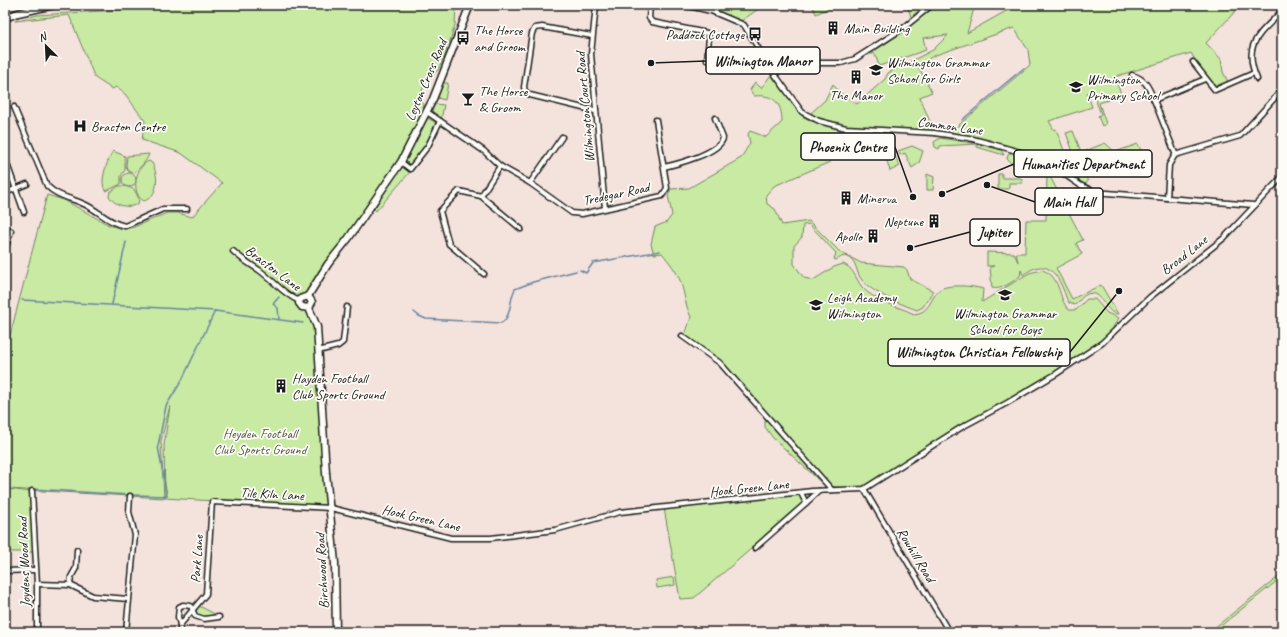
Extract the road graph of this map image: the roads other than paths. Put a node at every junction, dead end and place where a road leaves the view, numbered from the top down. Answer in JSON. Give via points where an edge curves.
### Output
{"nodes":[{"id":1,"x":54,"y":5,"type":"edge"},
{"id":2,"x":470,"y":5,"type":"edge"},
{"id":3,"x":596,"y":5,"type":"edge"},
{"id":4,"x":650,"y":5,"type":"edge"},
{"id":5,"x":684,"y":5,"type":"edge"},
{"id":6,"x":932,"y":5,"type":"edge"},
{"id":7,"x":1282,"y":11,"type":"edge"},
{"id":8,"x":5,"y":18,"type":"edge"},
{"id":9,"x":592,"y":36,"type":"junction"},
{"id":10,"x":707,"y":60,"type":"dead end"},
{"id":11,"x":1192,"y":62,"type":"dead end"},
{"id":12,"x":771,"y":70,"type":"junction"},
{"id":13,"x":1254,"y":73,"type":"junction"},
{"id":14,"x":1132,"y":75,"type":"dead end"},
{"id":15,"x":1205,"y":79,"type":"junction"},
{"id":16,"x":1257,"y":79,"type":"dead end"},
{"id":17,"x":1282,"y":90,"type":"edge"},
{"id":18,"x":1154,"y":100,"type":"junction"},
{"id":19,"x":14,"y":107,"type":"dead end"},
{"id":20,"x":596,"y":111,"type":"junction"},
{"id":21,"x":427,"y":112,"type":"junction"},
{"id":22,"x":715,"y":118,"type":"dead end"},
{"id":23,"x":656,"y":120,"type":"dead end"},
{"id":24,"x":440,"y":121,"type":"junction"},
{"id":25,"x":562,"y":136,"type":"dead end"},
{"id":26,"x":1175,"y":153,"type":"dead end"},
{"id":27,"x":401,"y":162,"type":"junction"},
{"id":28,"x":7,"y":164,"type":"dead end"},
{"id":29,"x":500,"y":166,"type":"junction"},
{"id":30,"x":664,"y":167,"type":"junction"},
{"id":31,"x":1282,"y":177,"type":"edge"},
{"id":32,"x":530,"y":183,"type":"junction"},
{"id":33,"x":27,"y":184,"type":"dead end"},
{"id":34,"x":15,"y":188,"type":"junction"},
{"id":35,"x":5,"y":192,"type":"edge"},
{"id":36,"x":481,"y":196,"type":"junction"},
{"id":37,"x":1167,"y":198,"type":"junction"},
{"id":38,"x":1253,"y":205,"type":"junction"},
{"id":39,"x":605,"y":208,"type":"junction"},
{"id":40,"x":187,"y":209,"type":"dead end"},
{"id":41,"x":24,"y":212,"type":"dead end"},
{"id":42,"x":5,"y":228,"type":"edge"},
{"id":43,"x":521,"y":230,"type":"dead end"},
{"id":44,"x":5,"y":250,"type":"edge"},
{"id":45,"x":233,"y":252,"type":"dead end"},
{"id":46,"x":484,"y":274,"type":"dead end"},
{"id":47,"x":308,"y":296,"type":"junction"},
{"id":48,"x":299,"y":301,"type":"junction"},
{"id":49,"x":347,"y":307,"type":"dead end"},
{"id":50,"x":309,"y":308,"type":"junction"},
{"id":51,"x":682,"y":336,"type":"dead end"},
{"id":52,"x":318,"y":351,"type":"junction"},
{"id":53,"x":864,"y":489,"type":"junction"},
{"id":54,"x":832,"y":490,"type":"junction"},
{"id":55,"x":32,"y":491,"type":"dead end"},
{"id":56,"x":819,"y":491,"type":"junction"},
{"id":57,"x":801,"y":493,"type":"junction"},
{"id":58,"x":130,"y":496,"type":"dead end"},
{"id":59,"x":212,"y":502,"type":"joint"},
{"id":60,"x":806,"y":503,"type":"junction"},
{"id":61,"x":331,"y":508,"type":"junction"},
{"id":62,"x":755,"y":548,"type":"dead end"},
{"id":63,"x":77,"y":550,"type":"dead end"},
{"id":64,"x":35,"y":570,"type":"junction"},
{"id":65,"x":5,"y":571,"type":"edge"},
{"id":66,"x":37,"y":584,"type":"junction"},
{"id":67,"x":70,"y":585,"type":"junction"},
{"id":68,"x":128,"y":598,"type":"junction"},
{"id":69,"x":194,"y":610,"type":"junction"},
{"id":70,"x":219,"y":617,"type":"dead end"},
{"id":71,"x":180,"y":625,"type":"junction"},
{"id":72,"x":37,"y":632,"type":"edge"},
{"id":73,"x":126,"y":632,"type":"edge"},
{"id":74,"x":180,"y":632,"type":"edge"},
{"id":75,"x":336,"y":632,"type":"edge"},
{"id":76,"x":949,"y":632,"type":"edge"}],
"edges":[{"from":1,"to":8,"type":"street"},
{"from":2,"to":21,"type":"street","name":"Leyton Cross Road"},
{"from":3,"to":9,"type":"street","name":"Wilmington Court Road"},
{"from":4,"to":10,"type":"street","via":[[649,18],[652,22],[707,33],[710,37]]},
{"from":5,"to":12,"type":"street","name":"Common Lane","via":[[711,11],[744,25]]},
{"from":6,"to":12,"type":"street","via":[[865,54],[841,63],[793,63]]},
{"from":7,"to":13,"type":"street","via":[[1251,47],[1250,59]]},
{"from":9,"to":20,"type":"street","name":"Wilmington Court Road"},
{"from":9,"to":20,"type":"street","via":[[542,26],[534,28],[524,86],[530,96]]},
{"from":11,"to":15,"type":"street"},
{"from":12,"to":37,"type":"street","name":"Common Lane","via":[[802,112],[819,122],[846,128],[923,132],[969,138],[1041,158],[1089,190]]},
{"from":13,"to":15,"type":"street","via":[[1215,90]]},
{"from":13,"to":16,"type":"street"},
{"from":14,"to":18,"type":"street","via":[[1147,84]]},
{"from":15,"to":18,"type":"street"},
{"from":17,"to":37,"type":"street","via":[[1240,136],[1175,155],[1170,165]]},
{"from":18,"to":26,"type":"street"},
{"from":19,"to":40,"type":"street","via":[[47,186],[55,194],[86,205],[111,222],[125,226],[163,209]]},
{"from":20,"to":39,"type":"street","name":"Wilmington Court Road"},
{"from":21,"to":24,"type":"street","name":"Tredegar Road"},
{"from":21,"to":27,"type":"street","name":"Leyton Cross Road"},
{"from":22,"to":30,"type":"street","via":[[723,138],[720,145],[685,162]]},
{"from":23,"to":30,"type":"street","name":"Tredegar Road"},
{"from":24,"to":27,"type":"street","name":"Leyton Cross Road","via":[[428,146],[410,169]]},
{"from":24,"to":29,"type":"street","name":"Tredegar Road","via":[[484,151]]},
{"from":25,"to":32,"type":"street"},
{"from":27,"to":47,"type":"street","name":"Leyton Cross Road"},
{"from":28,"to":34,"type":"street"},
{"from":29,"to":32,"type":"street","name":"Tredegar Road"},
{"from":29,"to":36,"type":"street"},
{"from":30,"to":39,"type":"street","name":"Tredegar Road","via":[[667,188],[662,196]]},
{"from":31,"to":38,"type":"street","name":"Broad Lane"},
{"from":32,"to":39,"type":"street","name":"Tredegar Road","via":[[572,213],[582,214]]},
{"from":33,"to":34,"type":"street"},
{"from":34,"to":35,"type":"street"},
{"from":34,"to":41,"type":"street"},
{"from":36,"to":43,"type":"street"},
{"from":36,"to":46,"type":"street","via":[[458,191],[440,211],[449,244]]},
{"from":37,"to":38,"type":"street","name":"Common Lane"},
{"from":38,"to":53,"type":"street","name":"Broad Lane","via":[[1224,238],[1172,278],[1102,343],[1056,374],[962,427]]},
{"from":42,"to":44,"type":"street","via":[[10,231]]},
{"from":45,"to":48,"type":"street","name":"Bracton Lane"},
{"from":47,"to":48,"type":"street","name":"Leyton Cross Road","via":[[302,297]]},
{"from":47,"to":50,"type":"street","via":[[312,302]]},
{"from":48,"to":50,"type":"street","via":[[302,307]]},
{"from":49,"to":52,"type":"street","via":[[343,342],[338,346]]},
{"from":50,"to":52,"type":"street","via":[[317,327]]},
{"from":51,"to":54,"type":"street","via":[[720,363]]},
{"from":52,"to":61,"type":"street","via":[[326,473]]},
{"from":53,"to":54,"type":"street","name":"Hook Green Lane"},
{"from":53,"to":76,"type":"street","name":"Rowhill Road"},
{"from":54,"to":56,"type":"street","name":"Hook Green Lane"},
{"from":55,"to":64,"type":"street","name":"Joydens Wood Road"},
{"from":56,"to":57,"type":"street","name":"Hook Green Lane"},
{"from":56,"to":60,"type":"street"},
{"from":57,"to":60,"type":"street"},
{"from":57,"to":61,"type":"street","name":"Hook Green Lane","via":[[620,512],[555,530],[491,538],[451,538]]},
{"from":58,"to":68,"type":"street","via":[[129,512],[135,535]]},
{"from":59,"to":61,"type":"street","name":"Tile Kiln Lane"},
{"from":59,"to":69,"type":"street","name":"Park Lane","via":[[206,594]]},
{"from":60,"to":62,"type":"street"},
{"from":61,"to":75,"type":"street","name":"Birchwood Road","via":[[336,581]]},
{"from":63,"to":67,"type":"street","via":[[76,568]]},
{"from":64,"to":65,"type":"street"},
{"from":64,"to":66,"type":"street","name":"Joydens Wood Road"},
{"from":66,"to":67,"type":"street"},
{"from":66,"to":72,"type":"street","name":"Joydens Wood Road"},
{"from":67,"to":68,"type":"street","via":[[92,596]]},
{"from":68,"to":73,"type":"street"},
{"from":69,"to":70,"type":"street","via":[[195,616],[204,619]]},
{"from":69,"to":71,"type":"street","name":"Park Lane"},
{"from":69,"to":71,"type":"street","via":[[191,606],[179,606]]},
{"from":71,"to":74,"type":"street"}]}
